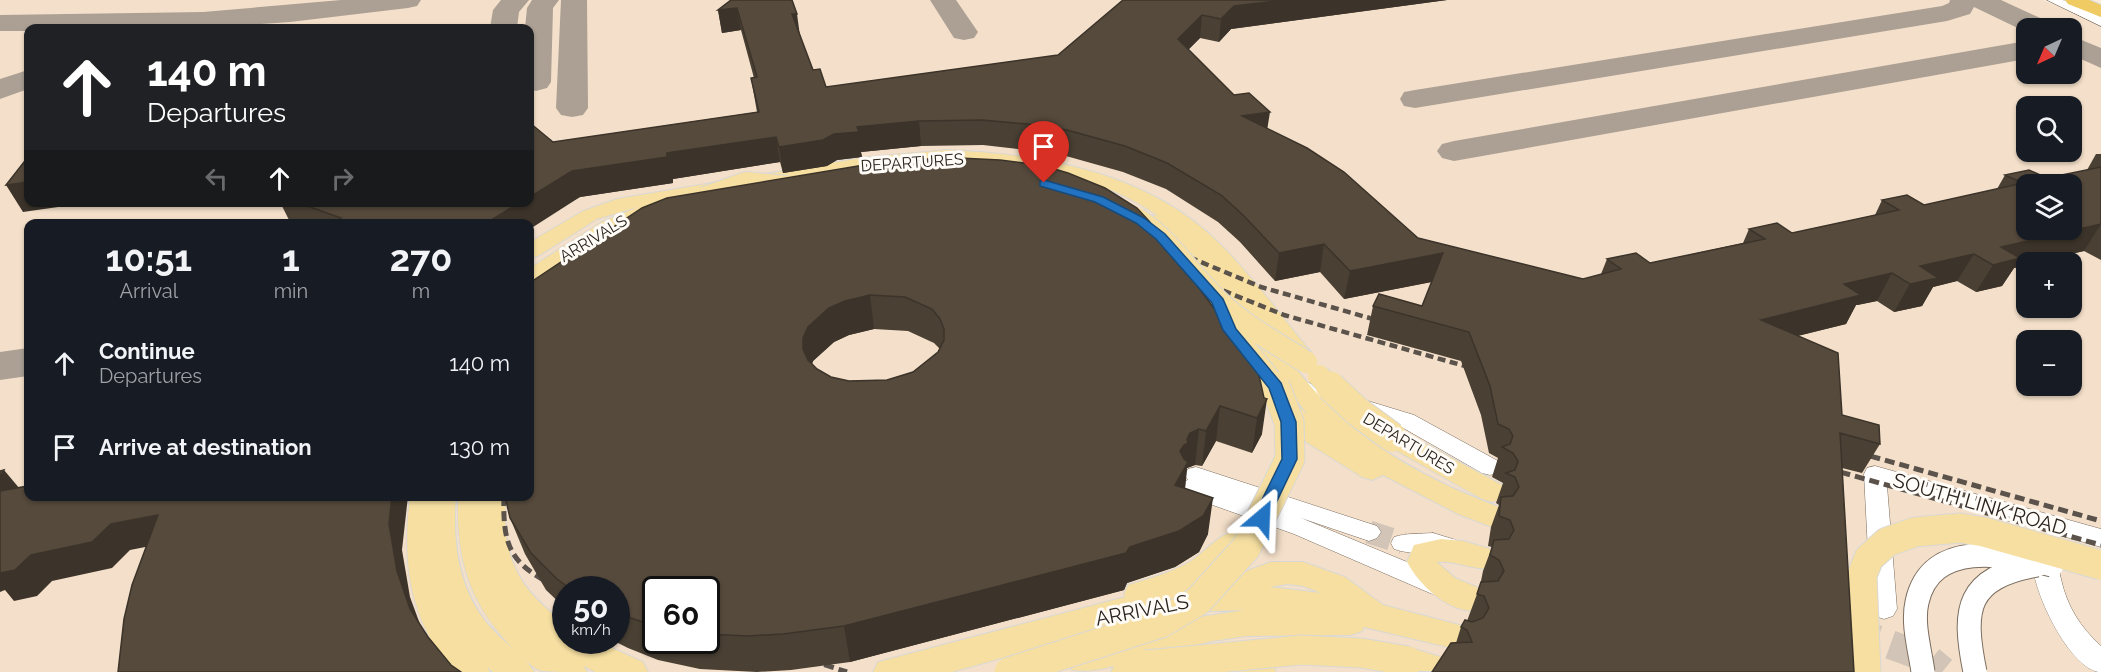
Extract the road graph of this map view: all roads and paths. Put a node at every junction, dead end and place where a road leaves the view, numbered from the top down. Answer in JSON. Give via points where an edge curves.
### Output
{"nodes":[{"id":1,"x":2053,"y":0,"type":"edge"},
{"id":2,"x":2074,"y":0,"type":"edge"},
{"id":3,"x":2101,"y":12,"type":"edge"},
{"id":4,"x":2101,"y":22,"type":"edge"},
{"id":5,"x":947,"y":156,"type":"junction"},
{"id":6,"x":872,"y":170,"type":"junction"},
{"id":7,"x":907,"y":175,"type":"junction"},
{"id":8,"x":856,"y":186,"type":"edge"},
{"id":9,"x":748,"y":190,"type":"junction"},
{"id":10,"x":794,"y":199,"type":"junction"},
{"id":11,"x":1114,"y":210,"type":"junction"},
{"id":12,"x":680,"y":215,"type":"junction"},
{"id":13,"x":634,"y":237,"type":"edge"},
{"id":14,"x":1171,"y":246,"type":"junction"},
{"id":15,"x":534,"y":248,"type":"edge"},
{"id":16,"x":534,"y":275,"type":"edge"},
{"id":17,"x":534,"y":295,"type":"edge"},
{"id":18,"x":1211,"y":302,"type":"junction"},
{"id":19,"x":1270,"y":351,"type":"junction"},
{"id":20,"x":1303,"y":374,"type":"junction"},
{"id":21,"x":1270,"y":394,"type":"junction"},
{"id":22,"x":1276,"y":460,"type":"dead end"},
{"id":23,"x":1485,"y":488,"type":"joint"},
{"id":24,"x":1430,"y":490,"type":"junction"},
{"id":25,"x":424,"y":501,"type":"edge"},
{"id":26,"x":441,"y":501,"type":"edge"},
{"id":27,"x":472,"y":501,"type":"edge"},
{"id":28,"x":492,"y":501,"type":"edge"},
{"id":29,"x":2013,"y":513,"type":"junction"},
{"id":30,"x":2077,"y":531,"type":"junction"},
{"id":31,"x":1369,"y":532,"type":"tunnel mouth"},
{"id":32,"x":2101,"y":538,"type":"edge"},
{"id":33,"x":1234,"y":542,"type":"dead end"},
{"id":34,"x":1403,"y":543,"type":"tunnel mouth"},
{"id":35,"x":2042,"y":543,"type":"junction"},
{"id":36,"x":1457,"y":550,"type":"junction"},
{"id":37,"x":1486,"y":559,"type":"dead end"},
{"id":38,"x":2101,"y":565,"type":"edge"},
{"id":39,"x":2101,"y":578,"type":"edge"},
{"id":40,"x":1467,"y":597,"type":"joint"},
{"id":41,"x":1884,"y":609,"type":"dead end"},
{"id":42,"x":1386,"y":620,"type":"junction"},
{"id":43,"x":1460,"y":637,"type":"edge"},
{"id":44,"x":1170,"y":639,"type":"junction"},
{"id":45,"x":1007,"y":657,"type":"edge"},
{"id":46,"x":2101,"y":663,"type":"edge"},
{"id":47,"x":1137,"y":669,"type":"edge"},
{"id":48,"x":1442,"y":671,"type":"edge"},
{"id":49,"x":473,"y":672,"type":"edge"},
{"id":50,"x":517,"y":672,"type":"edge"},
{"id":51,"x":570,"y":672,"type":"edge"},
{"id":52,"x":631,"y":672,"type":"edge"},
{"id":53,"x":890,"y":672,"type":"edge"},
{"id":54,"x":1034,"y":672,"type":"edge"},
{"id":55,"x":1085,"y":672,"type":"edge"},
{"id":56,"x":1259,"y":672,"type":"edge"},
{"id":57,"x":1866,"y":672,"type":"edge"},
{"id":58,"x":1923,"y":672,"type":"edge"},
{"id":59,"x":1975,"y":672,"type":"edge"}],
"edges":[{"from":1,"to":4,"type":"street"},
{"from":2,"to":3,"type":"highway"},
{"from":5,"to":7,"type":"main road"},
{"from":5,"to":9,"type":"main road","name":"DEPARTURES","bridge":true,"via":[[890,160]]},
{"from":5,"to":20,"type":"main road","name":"DEPARTURES","via":[[1048,166],[1149,200],[1198,234]]},
{"from":6,"to":8,"type":"main road"},
{"from":6,"to":14,"type":"main road","name":"ARRIVALS","via":[[971,165],[1055,177],[1104,193],[1142,212]]},
{"from":6,"to":16,"type":"main road","name":"ARRIVALS","via":[[660,205],[609,226]]},
{"from":7,"to":10,"type":"main road","name":"DEPARTURES","via":[[834,183],[785,199]]},
{"from":7,"to":11,"type":"main road","name":"DEPARTURES","via":[[997,175],[1044,183]]},
{"from":9,"to":10,"type":"main road","name":"DEPARTURES"},
{"from":9,"to":12,"type":"main road","name":"DEPARTURES"},
{"from":9,"to":15,"type":"main road","name":"DEPARTURES","bridge":true,"via":[[607,207]]},
{"from":10,"to":12,"type":"main road","name":"ARRIVALS"},
{"from":11,"to":14,"type":"main road","name":"ARRIVALS"},
{"from":11,"to":18,"type":"main road","name":"DEPARTURES","bridge":true,"via":[[1140,221],[1160,236]]},
{"from":12,"to":13,"type":"main road","name":"ARRIVALS"},
{"from":12,"to":17,"type":"main road","name":"DEPARTURES","via":[[627,231]]},
{"from":14,"to":18,"type":"main road","name":"ARRIVALS"},
{"from":14,"to":19,"type":"main road","name":"ARRIVALS","via":[[1212,273]]},
{"from":18,"to":19,"type":"main road","name":"ARRIVALS"},
{"from":18,"to":20,"type":"main road","name":"DEPARTURES","bridge":true,"via":[[1242,321]]},
{"from":18,"to":21,"type":"main road"},
{"from":18,"to":45,"type":"main road","bridge":true,"via":[[1275,387],[1289,422],[1290,459],[1246,548],[1198,601],[1161,623]]},
{"from":19,"to":20,"type":"main road","name":"ARRIVALS"},
{"from":20,"to":23,"type":"main road","name":"DEPARTURES","bridge":true,"via":[[1392,436]]},
{"from":20,"to":24,"type":"main road","name":"ARRIVALS","via":[[1314,407],[1373,456]]},
{"from":21,"to":22,"type":"main road","via":[[1282,434]]},
{"from":21,"to":24,"type":"main road","via":[[1327,444],[1379,474]]},
{"from":23,"to":24,"type":"main road","name":"ARRIVALS","via":[[1455,503]]},
{"from":25,"to":49,"type":"main road","via":[[420,562],[425,588],[449,645]]},
{"from":26,"to":50,"type":"main road","via":[[442,565],[457,605],[480,639]]},
{"from":27,"to":51,"type":"main road","via":[[471,541],[490,599],[548,660]]},
{"from":28,"to":52,"type":"main road","via":[[493,554],[510,588],[541,623],[563,640]]},
{"from":29,"to":30,"type":"street","name":"SOUTH LINK ROAD"},
{"from":29,"to":35,"type":"street"},
{"from":29,"to":41,"type":"street","name":"SOUTH LINK ROAD","via":[[1875,474]]},
{"from":30,"to":32,"type":"street","name":"SOUTH LINK ROAD"},
{"from":30,"to":35,"type":"street","name":"SOUTH LINK ROAD","via":[[2057,531]]},
{"from":31,"to":40,"type":"street","via":[[1193,482]]},
{"from":33,"to":45,"type":"main road","via":[[1206,568],[1188,578],[1034,623]]},
{"from":34,"to":36,"type":"street","via":[[1432,542]]},
{"from":35,"to":46,"type":"street","name":"SOUTH LINK ROAD","via":[[2056,610],[2084,648]]},
{"from":36,"to":37,"type":"main road"},
{"from":36,"to":40,"type":"main road","via":[[1425,553],[1422,562],[1426,573]]},
{"from":38,"to":57,"type":"main road","bridge":true,"via":[[1960,528],[1915,532],[1887,542],[1869,558],[1862,574]]},
{"from":39,"to":58,"type":"street","bridge":true,"via":[[2035,561],[1989,555],[1953,559],[1927,576],[1922,584],[1917,606]]},
{"from":39,"to":59,"type":"street","bridge":true,"via":[[2042,565],[2020,567],[1990,580],[1971,602],[1968,625]]},
{"from":42,"to":43,"type":"main road","name":"ARRIVALS"},
{"from":42,"to":44,"type":"main road","name":"ARRIVALS","via":[[1272,621],[1205,629]]},
{"from":42,"to":45,"type":"main road","name":"ARRIVALS","via":[[1314,605],[1232,597],[1142,606]]},
{"from":44,"to":54,"type":"main road","name":"ARRIVALS"},
{"from":44,"to":56,"type":"main road"},
{"from":45,"to":53,"type":"main road","name":"ARRIVALS"},
{"from":47,"to":48,"type":"main road","bridge":true,"via":[[1301,650],[1361,653]]},
{"from":47,"to":55,"type":"main road"}]}
